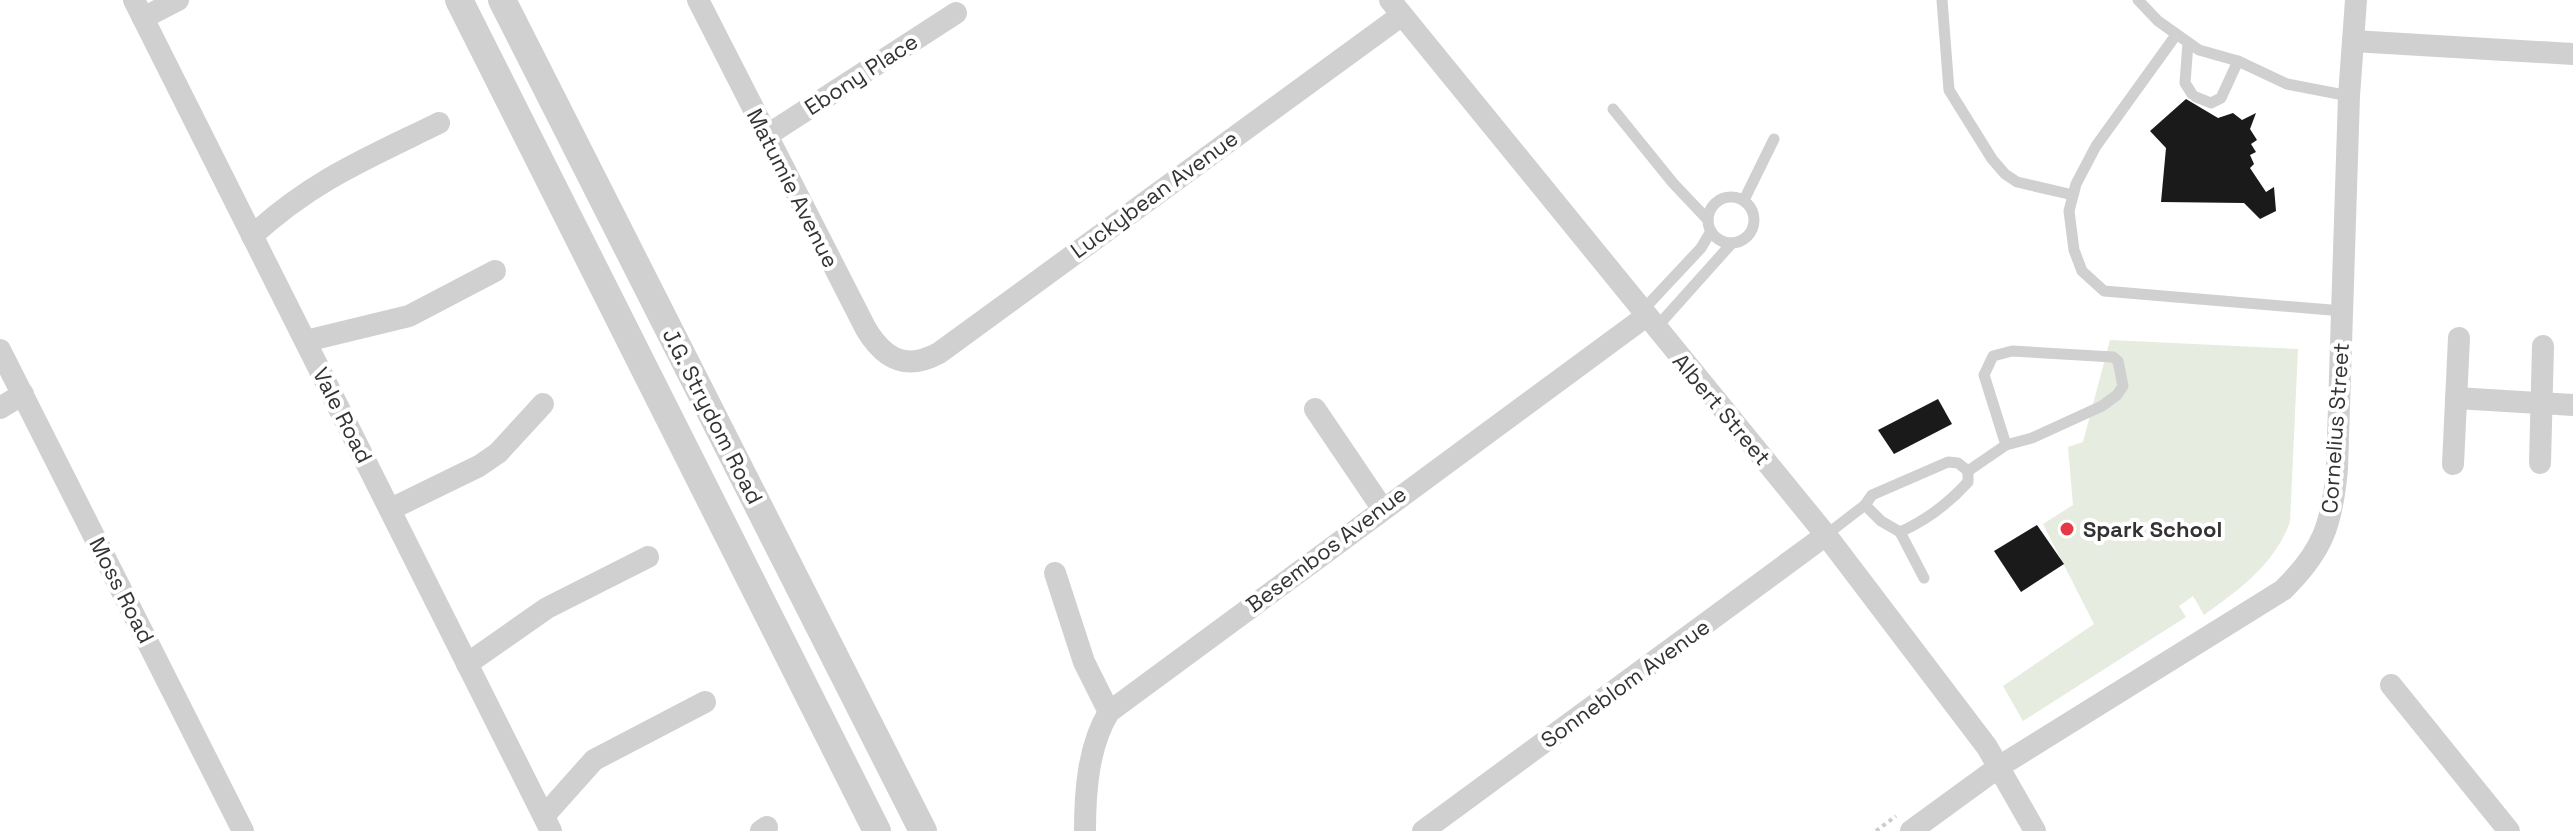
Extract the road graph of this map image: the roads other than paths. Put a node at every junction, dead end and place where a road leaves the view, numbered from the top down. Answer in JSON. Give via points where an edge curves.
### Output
{"nodes":[{"id":1,"x":178,"y":0,"type":"edge"},
{"id":2,"x":459,"y":0,"type":"edge"},
{"id":3,"x":502,"y":0,"type":"edge"},
{"id":4,"x":698,"y":0,"type":"edge"},
{"id":5,"x":1942,"y":0,"type":"edge"},
{"id":6,"x":2138,"y":0,"type":"edge"},
{"id":7,"x":2356,"y":0,"type":"edge"},
{"id":8,"x":1396,"y":7,"type":"edge"},
{"id":9,"x":138,"y":9,"type":"edge"},
{"id":10,"x":956,"y":13,"type":"dead end"},
{"id":11,"x":2176,"y":35,"type":"junction"},
{"id":12,"x":2353,"y":41,"type":"junction"},
{"id":13,"x":2188,"y":43,"type":"junction"},
{"id":14,"x":2573,"y":54,"type":"edge"},
{"id":15,"x":2238,"y":61,"type":"junction"},
{"id":16,"x":2349,"y":96,"type":"junction"},
{"id":17,"x":1613,"y":109,"type":"dead end"},
{"id":18,"x":439,"y":123,"type":"dead end"},
{"id":19,"x":766,"y":136,"type":"junction"},
{"id":20,"x":1774,"y":139,"type":"dead end"},
{"id":21,"x":2073,"y":195,"type":"junction"},
{"id":22,"x":1744,"y":200,"type":"junction"},
{"id":23,"x":1709,"y":226,"type":"junction"},
{"id":24,"x":252,"y":236,"type":"junction"},
{"id":25,"x":1732,"y":243,"type":"junction"},
{"id":26,"x":495,"y":271,"type":"dead end"},
{"id":27,"x":2343,"y":311,"type":"junction"},
{"id":28,"x":1647,"y":319,"type":"junction"},
{"id":29,"x":2459,"y":338,"type":"dead end"},
{"id":30,"x":306,"y":341,"type":"junction"},
{"id":31,"x":2543,"y":346,"type":"dead end"},
{"id":32,"x":0,"y":350,"type":"edge"},
{"id":33,"x":903,"y":362,"type":"joint"},
{"id":34,"x":23,"y":394,"type":"junction"},
{"id":35,"x":2456,"y":398,"type":"junction"},
{"id":36,"x":2541,"y":403,"type":"junction"},
{"id":37,"x":543,"y":404,"type":"dead end"},
{"id":38,"x":2573,"y":405,"type":"edge"},
{"id":39,"x":0,"y":408,"type":"edge"},
{"id":40,"x":1315,"y":409,"type":"dead end"},
{"id":41,"x":2006,"y":445,"type":"junction"},
{"id":42,"x":2540,"y":463,"type":"dead end"},
{"id":43,"x":2453,"y":464,"type":"dead end"},
{"id":44,"x":1968,"y":471,"type":"junction"},
{"id":45,"x":1865,"y":505,"type":"junction"},
{"id":46,"x":1382,"y":508,"type":"junction"},
{"id":47,"x":391,"y":509,"type":"junction"},
{"id":48,"x":1900,"y":532,"type":"junction"},
{"id":49,"x":1826,"y":535,"type":"junction"},
{"id":50,"x":648,"y":557,"type":"dead end"},
{"id":51,"x":1055,"y":573,"type":"dead end"},
{"id":52,"x":1924,"y":578,"type":"dead end"},
{"id":53,"x":467,"y":664,"type":"junction"},
{"id":54,"x":2391,"y":685,"type":"dead end"},
{"id":55,"x":705,"y":702,"type":"dead end"},
{"id":56,"x":1109,"y":712,"type":"junction"},
{"id":57,"x":2000,"y":766,"type":"junction"},
{"id":58,"x":548,"y":823,"type":"edge"},
{"id":59,"x":2501,"y":829,"type":"edge"},
{"id":60,"x":243,"y":831,"type":"edge"},
{"id":61,"x":877,"y":831,"type":"edge"},
{"id":62,"x":923,"y":831,"type":"edge"},
{"id":63,"x":1085,"y":831,"type":"edge"},
{"id":64,"x":1423,"y":831,"type":"edge"},
{"id":65,"x":1911,"y":831,"type":"edge"},
{"id":66,"x":2035,"y":831,"type":"edge"}],
"edges":[{"from":1,"to":9,"type":"street"},
{"from":2,"to":61,"type":"street","name":"J.G. Strydom Road"},
{"from":3,"to":62,"type":"street","name":"J.G. Strydom Road"},
{"from":4,"to":19,"type":"street","name":"Matumie Avenue"},
{"from":5,"to":21,"type":"lane","via":[[1949,90],[1992,159],[2017,182]]},
{"from":6,"to":11,"type":"lane"},
{"from":7,"to":12,"type":"street","name":"Cornelius Street"},
{"from":8,"to":28,"type":"street","name":"Albert Street"},
{"from":8,"to":33,"type":"street","name":"Luckybean Avenue","via":[[939,353]]},
{"from":9,"to":24,"type":"street","name":"Vale Road"},
{"from":10,"to":19,"type":"street","name":"Ebony Place"},
{"from":11,"to":13,"type":"lane"},
{"from":11,"to":21,"type":"lane","via":[[2096,146]]},
{"from":12,"to":14,"type":"street"},
{"from":12,"to":16,"type":"street","name":"Cornelius Street"},
{"from":13,"to":15,"type":"lane"},
{"from":13,"to":15,"type":"lane","via":[[2185,83],[2194,96],[2211,103],[2221,98]]},
{"from":15,"to":16,"type":"lane","via":[[2287,84]]},
{"from":16,"to":27,"type":"street","name":"Cornelius Street"},
{"from":17,"to":23,"type":"lane"},
{"from":18,"to":24,"type":"street","via":[[324,179]]},
{"from":19,"to":33,"type":"street","name":"Matumie Avenue","via":[[873,341],[887,357]]},
{"from":20,"to":22,"type":"lane"},
{"from":21,"to":27,"type":"lane","via":[[2069,211],[2074,250],[2082,271],[2104,291]]},
{"from":22,"to":23,"type":"lane","via":[[1720,199],[1711,208]]},
{"from":22,"to":25,"type":"lane","via":[[1755,220],[1744,240]]},
{"from":23,"to":25,"type":"lane","via":[[1720,240]]},
{"from":23,"to":28,"type":"lane","via":[[1701,248]]},
{"from":24,"to":30,"type":"street","name":"Vale Road"},
{"from":25,"to":28,"type":"lane"},
{"from":26,"to":30,"type":"street","via":[[389,323]]},
{"from":27,"to":57,"type":"street","name":"Cornelius Street","via":[[2335,493],[2319,549],[2283,590]]},
{"from":28,"to":46,"type":"street","name":"Besembos Avenue"},
{"from":28,"to":49,"type":"street","name":"Albert Street"},
{"from":29,"to":35,"type":"street"},
{"from":30,"to":47,"type":"street","name":"Vale Road"},
{"from":31,"to":36,"type":"street"},
{"from":32,"to":34,"type":"street","name":"Moss Road"},
{"from":34,"to":39,"type":"street"},
{"from":34,"to":60,"type":"street","name":"Moss Road"},
{"from":35,"to":36,"type":"street"},
{"from":35,"to":43,"type":"street"},
{"from":36,"to":38,"type":"street"},
{"from":36,"to":42,"type":"street"},
{"from":37,"to":47,"type":"street","via":[[498,453]]},
{"from":40,"to":46,"type":"street"},
{"from":41,"to":41,"type":"lane","via":[[2111,401],[2123,386],[2118,361],[2012,351],[1993,356],[1984,375]]},
{"from":41,"to":44,"type":"lane"},
{"from":44,"to":45,"type":"lane","via":[[1948,462],[1890,485]]},
{"from":44,"to":48,"type":"lane","via":[[1968,482],[1953,499]]},
{"from":45,"to":48,"type":"lane"},
{"from":45,"to":49,"type":"lane"},
{"from":46,"to":56,"type":"street","name":"Besembos Avenue"},
{"from":47,"to":53,"type":"street","name":"Vale Road"},
{"from":48,"to":52,"type":"lane"},
{"from":49,"to":57,"type":"street","name":"Albert Street"},
{"from":49,"to":64,"type":"street","name":"Sonneblom Avenue"},
{"from":50,"to":53,"type":"street","via":[[537,613]]},
{"from":51,"to":56,"type":"street","via":[[1084,662]]},
{"from":53,"to":58,"type":"street","name":"Vale Road"},
{"from":54,"to":59,"type":"street"},
{"from":55,"to":58,"type":"street","via":[[594,760]]},
{"from":56,"to":63,"type":"street","via":[[1095,744]]},
{"from":57,"to":65,"type":"street","name":"Cornelius Street"},
{"from":57,"to":66,"type":"street","name":"Albert Street"}]}
